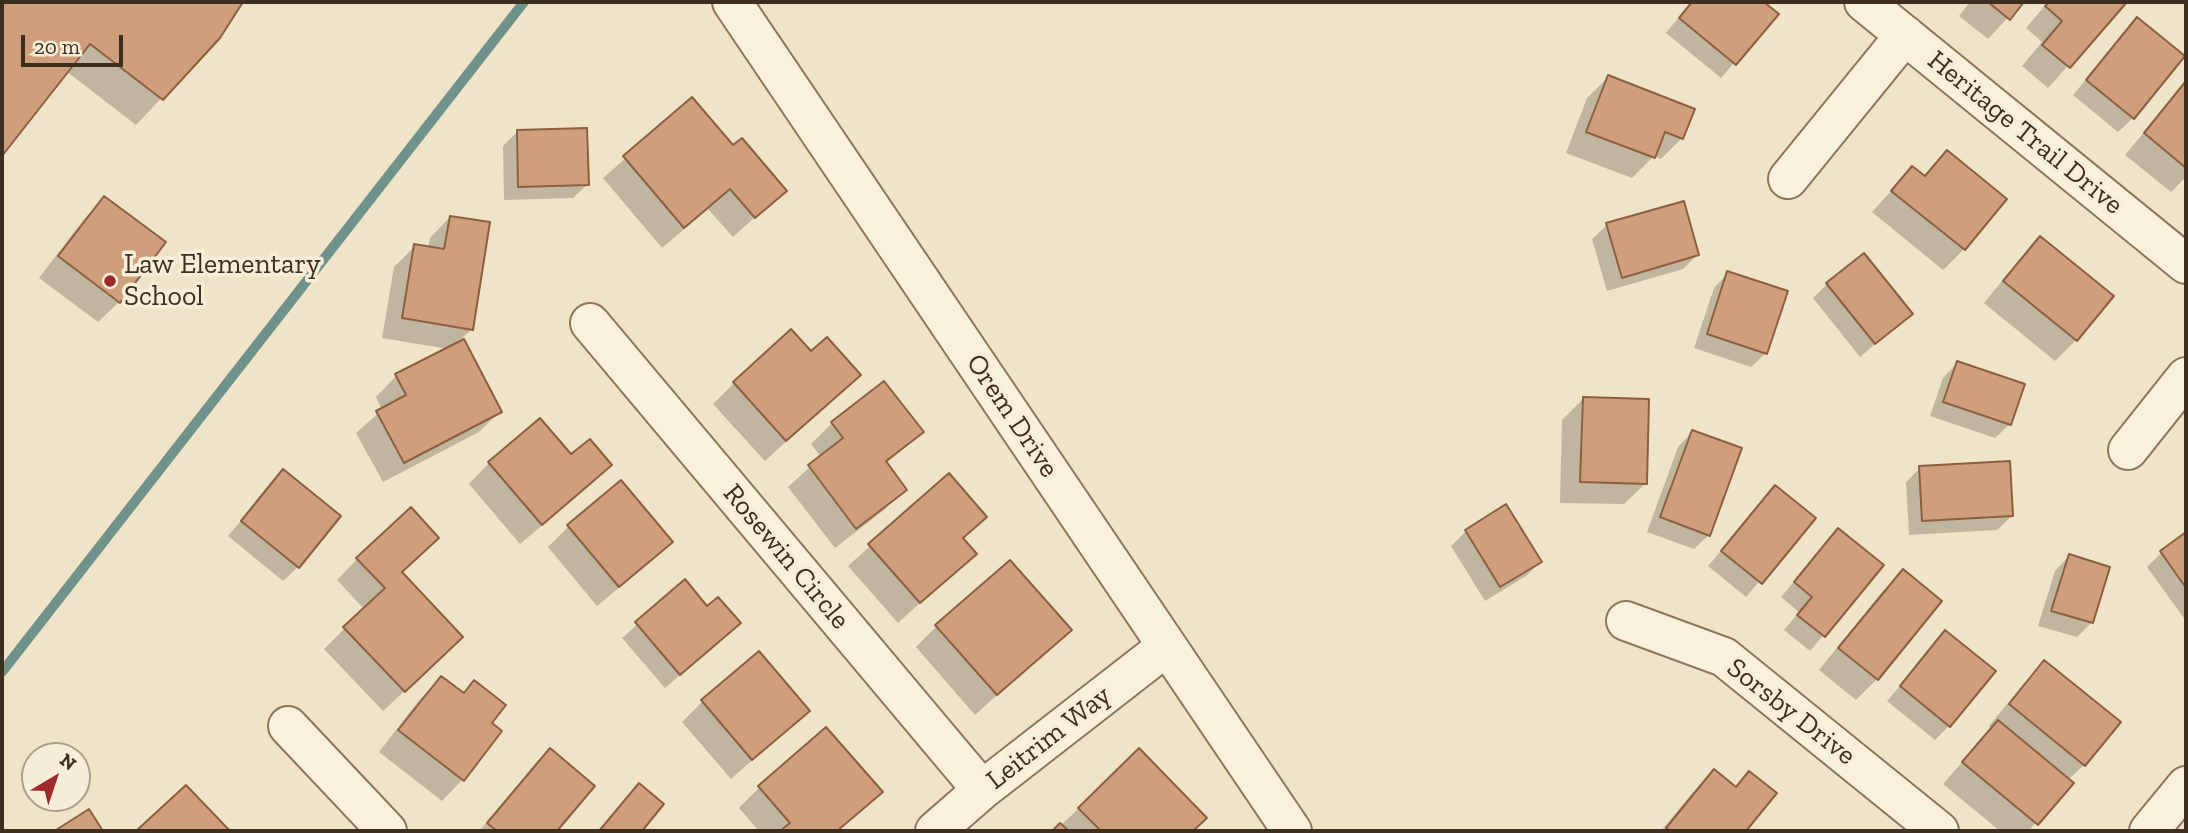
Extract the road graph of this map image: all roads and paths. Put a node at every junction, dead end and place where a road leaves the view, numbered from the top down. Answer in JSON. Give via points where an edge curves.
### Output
{"nodes":[{"id":1,"x":732,"y":2,"type":"edge"},
{"id":2,"x":1864,"y":2,"type":"edge"},
{"id":3,"x":1905,"y":35,"type":"junction"},
{"id":4,"x":1788,"y":179,"type":"dead end"},
{"id":5,"x":2186,"y":264,"type":"edge"},
{"id":6,"x":590,"y":323,"type":"dead end"},
{"id":7,"x":2186,"y":377,"type":"edge"},
{"id":8,"x":2128,"y":450,"type":"dead end"},
{"id":9,"x":1626,"y":621,"type":"dead end"},
{"id":10,"x":1166,"y":647,"type":"junction"},
{"id":11,"x":288,"y":726,"type":"dead end"},
{"id":12,"x":2186,"y":786,"type":"edge"},
{"id":13,"x":982,"y":790,"type":"junction"},
{"id":14,"x":387,"y":831,"type":"edge"},
{"id":15,"x":935,"y":831,"type":"edge"},
{"id":16,"x":1292,"y":831,"type":"edge"},
{"id":17,"x":1939,"y":831,"type":"edge"},
{"id":18,"x":2149,"y":831,"type":"edge"}],
"edges":[{"from":1,"to":10,"type":"street","name":"Orem Drive"},
{"from":2,"to":3,"type":"street","name":"Heritage Trail Drive"},
{"from":3,"to":4,"type":"street"},
{"from":3,"to":5,"type":"street","name":"Heritage Trail Drive"},
{"from":6,"to":13,"type":"street","name":"Rosewin Circle"},
{"from":7,"to":8,"type":"street"},
{"from":9,"to":17,"type":"street","name":"Sorsby Drive","via":[[1724,657]]},
{"from":10,"to":13,"type":"street","name":"Leitrim Way"},
{"from":10,"to":16,"type":"street","name":"Orem Drive"},
{"from":11,"to":14,"type":"street"},
{"from":12,"to":18,"type":"street"},
{"from":13,"to":15,"type":"street","name":"Leitrim Way"}]}
